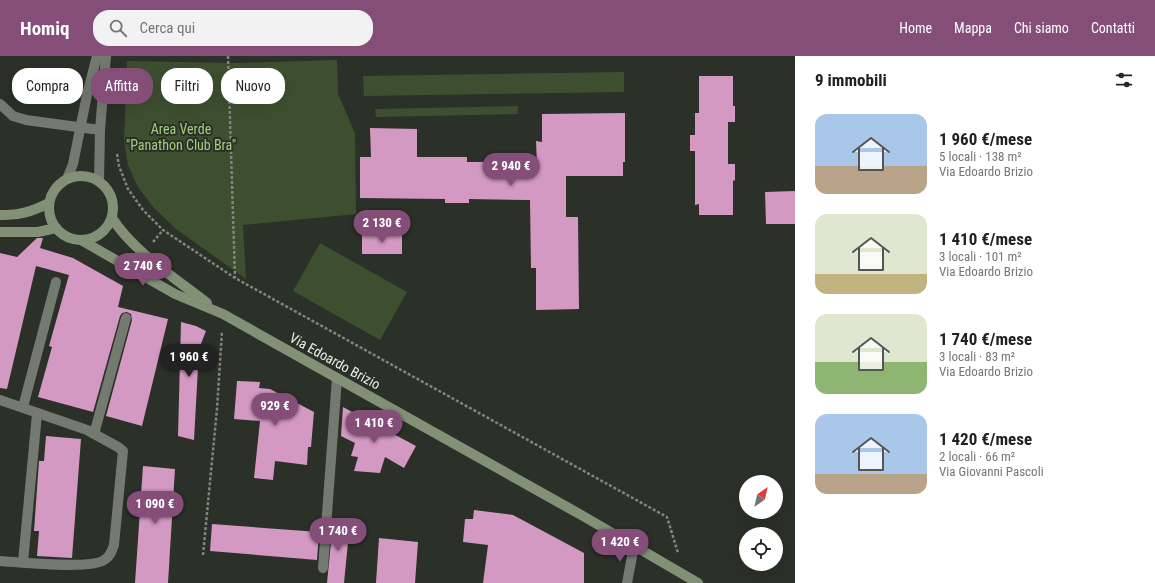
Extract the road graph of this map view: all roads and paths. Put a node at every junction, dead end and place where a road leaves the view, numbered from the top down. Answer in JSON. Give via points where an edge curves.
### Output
{"nodes":[{"id":1,"x":97,"y":56,"type":"edge"},
{"id":2,"x":106,"y":56,"type":"edge"},
{"id":3,"x":228,"y":56,"type":"edge"},
{"id":4,"x":0,"y":104,"type":"edge"},
{"id":5,"x":80,"y":126,"type":"junction"},
{"id":6,"x":100,"y":130,"type":"junction"},
{"id":7,"x":116,"y":148,"type":"dead end"},
{"id":8,"x":67,"y":179,"type":"junction"},
{"id":9,"x":99,"y":181,"type":"junction"},
{"id":10,"x":49,"y":203,"type":"junction"},
{"id":11,"x":0,"y":215,"type":"edge"},
{"id":12,"x":112,"y":218,"type":"junction"},
{"id":13,"x":56,"y":228,"type":"junction"},
{"id":14,"x":0,"y":232,"type":"edge"},
{"id":15,"x":81,"y":240,"type":"junction"},
{"id":16,"x":235,"y":278,"type":"junction"},
{"id":17,"x":56,"y":282,"type":"dead end"},
{"id":18,"x":219,"y":312,"type":"junction"},
{"id":19,"x":126,"y":318,"type":"dead end"},
{"id":20,"x":337,"y":378,"type":"junction"},
{"id":21,"x":0,"y":400,"type":"edge"},
{"id":22,"x":23,"y":407,"type":"junction"},
{"id":23,"x":37,"y":414,"type":"junction"},
{"id":24,"x":94,"y":434,"type":"junction"},
{"id":25,"x":634,"y":546,"type":"junction"},
{"id":26,"x":203,"y":556,"type":"dead end"},
{"id":27,"x":0,"y":560,"type":"edge"},
{"id":28,"x":23,"y":562,"type":"junction"},
{"id":29,"x":323,"y":568,"type":"dead end"},
{"id":30,"x":685,"y":576,"type":"junction"},
{"id":31,"x":627,"y":583,"type":"edge"},
{"id":32,"x":698,"y":583,"type":"edge"}],
"edges":[{"from":1,"to":5,"type":"street"},
{"from":2,"to":6,"type":"street"},
{"from":3,"to":16,"type":"path"},
{"from":4,"to":5,"type":"street","via":[[13,116],[26,120]]},
{"from":5,"to":6,"type":"street"},
{"from":5,"to":8,"type":"street","via":[[73,164]]},
{"from":6,"to":9,"type":"street"},
{"from":7,"to":16,"type":"path","via":[[119,166],[128,189],[143,210],[162,230]]},
{"from":8,"to":9,"type":"main road","via":[[83,176]]},
{"from":8,"to":10,"type":"main road","via":[[52,194]]},
{"from":9,"to":12,"type":"main road","via":[[111,197]]},
{"from":10,"to":11,"type":"main road","via":[[31,212]]},
{"from":10,"to":13,"type":"main road","via":[[49,212]]},
{"from":12,"to":15,"type":"main road","via":[[100,234]]},
{"from":12,"to":18,"type":"main road","via":[[120,230],[145,254]]},
{"from":13,"to":14,"type":"main road","via":[[38,232]]},
{"from":13,"to":15,"type":"main road","via":[[63,235]]},
{"from":15,"to":18,"type":"main road","name":"Via Edoardo Brizio","via":[[175,294]]},
{"from":16,"to":30,"type":"path","via":[[667,517]]},
{"from":17,"to":22,"type":"street"},
{"from":18,"to":20,"type":"main road","name":"Via Edoardo Brizio"},
{"from":18,"to":26,"type":"path","via":[[217,409]]},
{"from":19,"to":24,"type":"street"},
{"from":20,"to":25,"type":"main road","name":"Via Edoardo Brizio"},
{"from":20,"to":29,"type":"street"},
{"from":21,"to":22,"type":"street"},
{"from":22,"to":23,"type":"street"},
{"from":23,"to":24,"type":"street"},
{"from":23,"to":28,"type":"street"},
{"from":24,"to":28,"type":"street","via":[[123,451],[114,545],[110,554],[103,561],[84,565]]},
{"from":25,"to":30,"type":"main road","name":"Via Edoardo Brizio"},
{"from":25,"to":31,"type":"street"},
{"from":27,"to":28,"type":"street"},
{"from":30,"to":32,"type":"main road","name":"Via Edoardo Brizio"}]}
